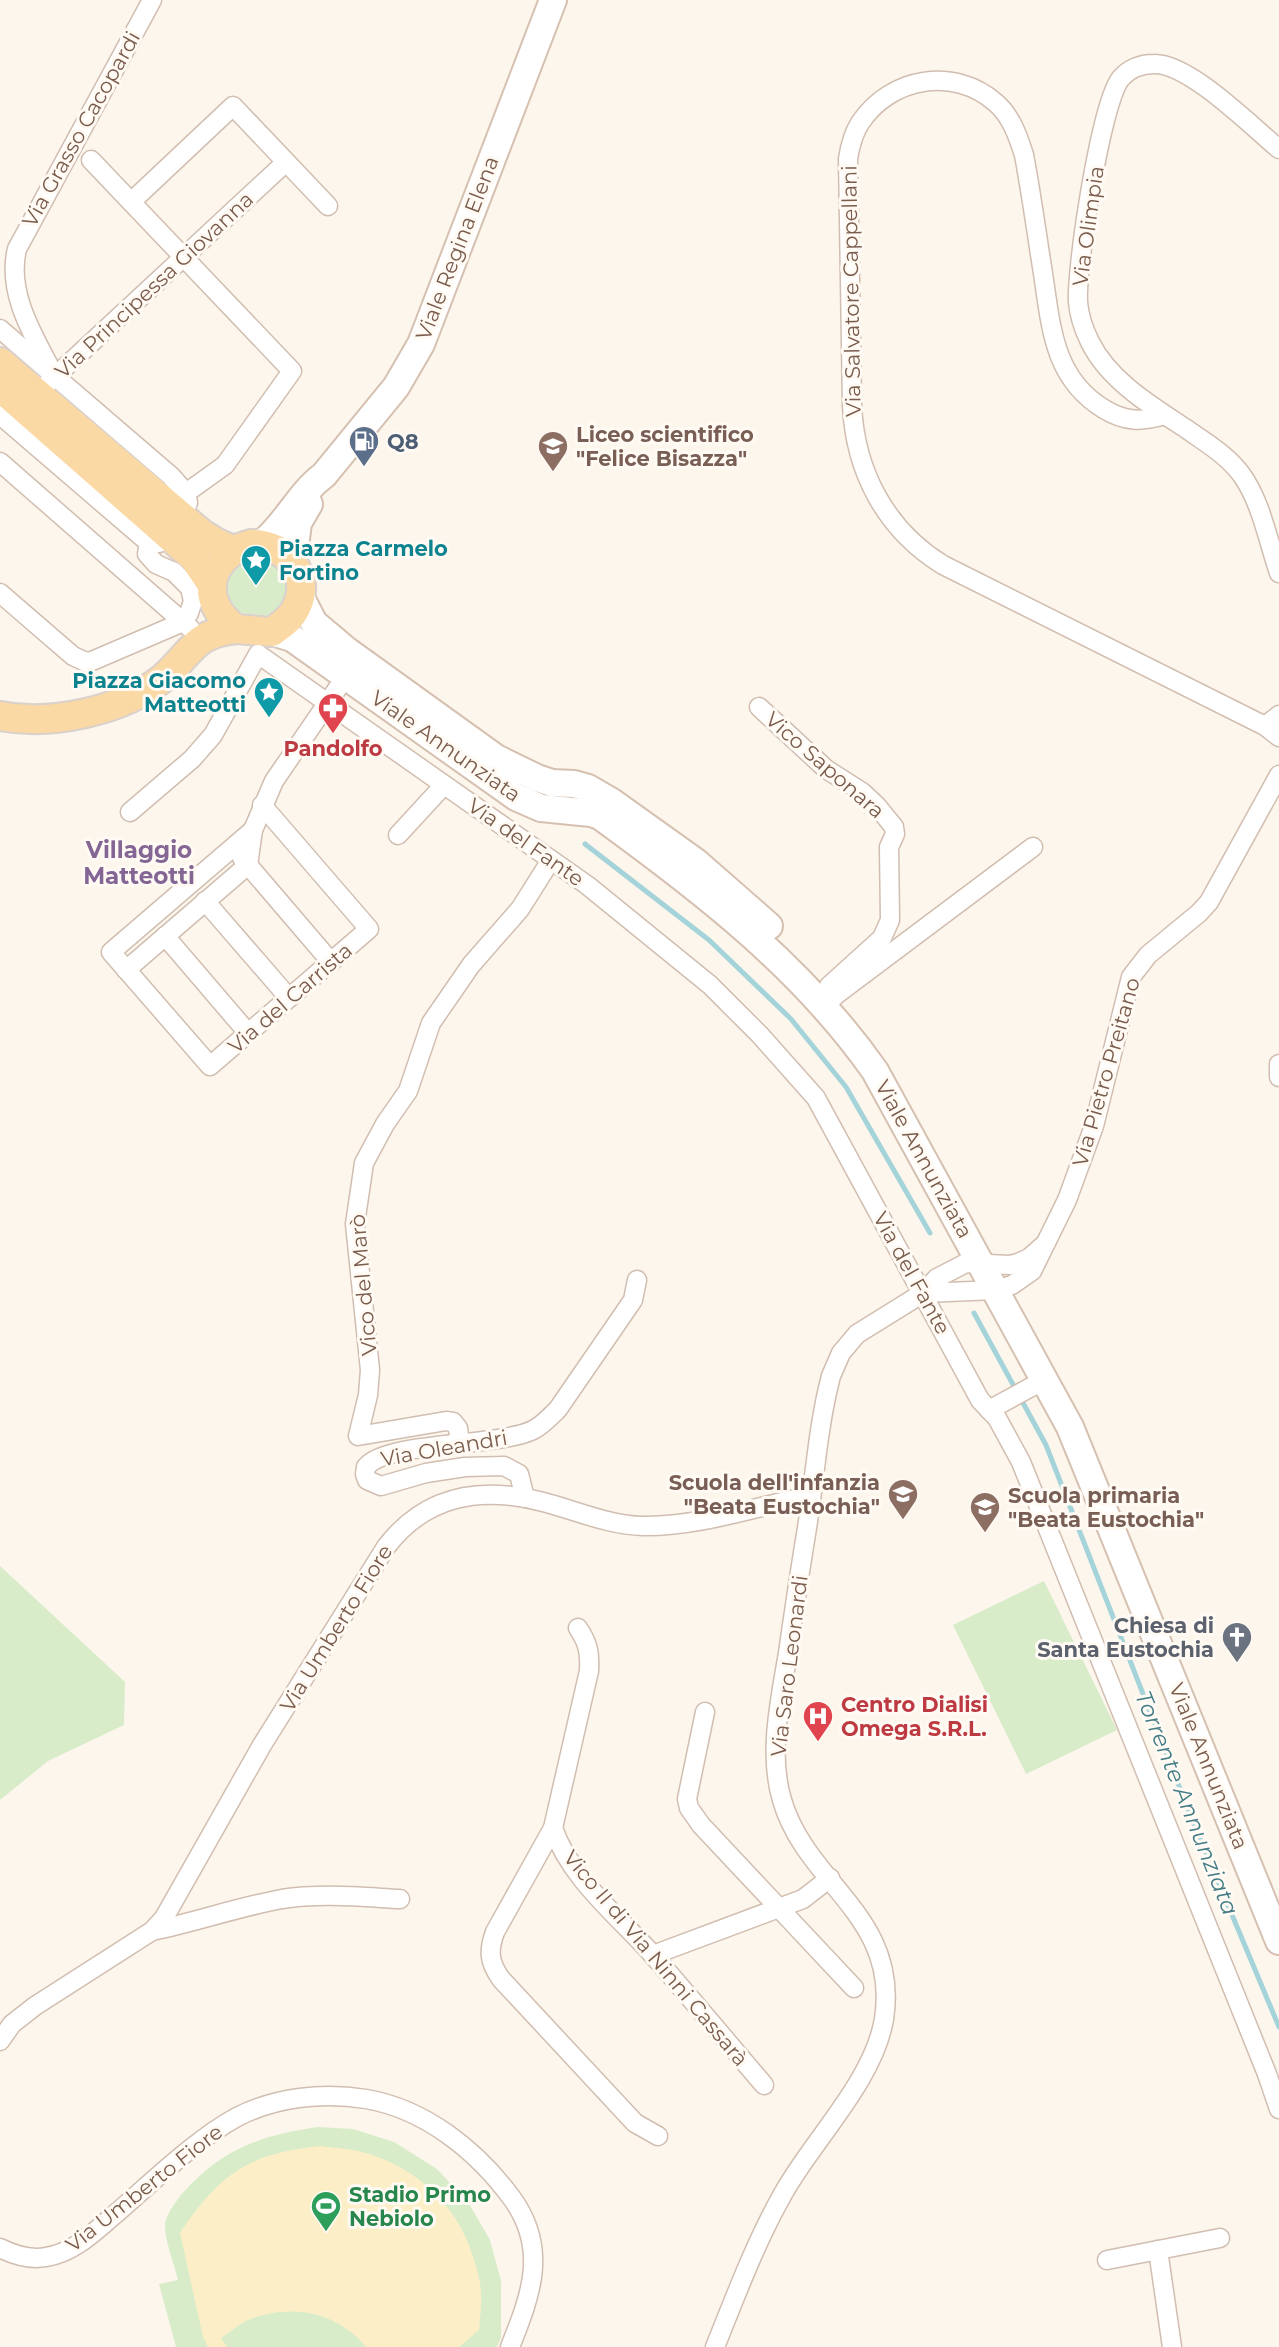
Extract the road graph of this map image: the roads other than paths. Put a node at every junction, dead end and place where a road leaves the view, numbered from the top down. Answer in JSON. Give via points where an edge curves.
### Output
{"nodes":[{"id":1,"x":152,"y":0,"type":"edge"},
{"id":2,"x":553,"y":0,"type":"edge"},
{"id":3,"x":1279,"y":149,"type":"edge"},
{"id":4,"x":91,"y":160,"type":"dead end"},
{"id":5,"x":286,"y":162,"type":"junction"},
{"id":6,"x":131,"y":202,"type":"junction"},
{"id":7,"x":328,"y":206,"type":"dead end"},
{"id":8,"x":184,"y":257,"type":"junction"},
{"id":9,"x":0,"y":329,"type":"edge"},
{"id":10,"x":0,"y":362,"type":"edge"},
{"id":11,"x":0,"y":388,"type":"edge"},
{"id":12,"x":28,"y":398,"type":"edge"},
{"id":13,"x":1165,"y":415,"type":"junction"},
{"id":14,"x":0,"y":462,"type":"edge"},
{"id":15,"x":324,"y":475,"type":"junction"},
{"id":16,"x":186,"y":493,"type":"junction"},
{"id":17,"x":188,"y":538,"type":"junction"},
{"id":18,"x":149,"y":543,"type":"junction"},
{"id":19,"x":261,"y":544,"type":"junction"},
{"id":20,"x":233,"y":550,"type":"junction"},
{"id":21,"x":293,"y":562,"type":"junction"},
{"id":22,"x":1279,"y":573,"type":"edge"},
{"id":23,"x":212,"y":591,"type":"junction"},
{"id":24,"x":0,"y":593,"type":"edge"},
{"id":25,"x":300,"y":596,"type":"junction"},
{"id":26,"x":188,"y":626,"type":"junction"},
{"id":27,"x":236,"y":629,"type":"junction"},
{"id":28,"x":265,"y":643,"type":"junction"},
{"id":29,"x":346,"y":676,"type":"junction"},
{"id":30,"x":327,"y":704,"type":"junction"},
{"id":31,"x":0,"y":705,"type":"edge"},
{"id":32,"x":759,"y":707,"type":"dead end"},
{"id":33,"x":0,"y":716,"type":"edge"},
{"id":34,"x":1272,"y":720,"type":"edge"},
{"id":35,"x":1279,"y":737,"type":"edge"},
{"id":36,"x":1279,"y":775,"type":"edge"},
{"id":37,"x":552,"y":783,"type":"junction"},
{"id":38,"x":444,"y":785,"type":"junction"},
{"id":39,"x":262,"y":805,"type":"junction"},
{"id":40,"x":555,"y":810,"type":"junction"},
{"id":41,"x":130,"y":812,"type":"dead end"},
{"id":42,"x":253,"y":830,"type":"junction"},
{"id":43,"x":398,"y":835,"type":"dead end"},
{"id":44,"x":1033,"y":847,"type":"dead end"},
{"id":45,"x":232,"y":848,"type":"junction"},
{"id":46,"x":551,"y":860,"type":"junction"},
{"id":47,"x":248,"y":865,"type":"junction"},
{"id":48,"x":205,"y":901,"type":"junction"},
{"id":49,"x":164,"y":936,"type":"junction"},
{"id":50,"x":331,"y":962,"type":"junction"},
{"id":51,"x":126,"y":970,"type":"junction"},
{"id":52,"x":289,"y":998,"type":"junction"},
{"id":53,"x":829,"y":998,"type":"junction"},
{"id":54,"x":248,"y":1033,"type":"junction"},
{"id":55,"x":1279,"y":1065,"type":"edge"},
{"id":56,"x":1279,"y":1077,"type":"edge"},
{"id":57,"x":997,"y":1276,"type":"junction"},
{"id":58,"x":637,"y":1280,"type":"dead end"},
{"id":59,"x":923,"y":1293,"type":"junction"},
{"id":60,"x":1040,"y":1382,"type":"junction"},
{"id":61,"x":994,"y":1407,"type":"junction"},
{"id":62,"x":1077,"y":1424,"type":"junction"},
{"id":63,"x":460,"y":1443,"type":"junction"},
{"id":64,"x":525,"y":1498,"type":"junction"},
{"id":65,"x":811,"y":1498,"type":"junction"},
{"id":66,"x":578,"y":1628,"type":"dead end"},
{"id":67,"x":705,"y":1712,"type":"dead end"},
{"id":68,"x":1204,"y":1731,"type":"junction"},
{"id":69,"x":553,"y":1828,"type":"junction"},
{"id":70,"x":830,"y":1878,"type":"junction"},
{"id":71,"x":1279,"y":1896,"type":"edge"},
{"id":72,"x":400,"y":1899,"type":"dead end"},
{"id":73,"x":778,"y":1908,"type":"junction"},
{"id":74,"x":152,"y":1931,"type":"junction"},
{"id":75,"x":1279,"y":1941,"type":"edge"},
{"id":76,"x":653,"y":1955,"type":"junction"},
{"id":77,"x":854,"y":1988,"type":"dead end"},
{"id":78,"x":0,"y":2041,"type":"edge"},
{"id":79,"x":764,"y":2085,"type":"dead end"},
{"id":80,"x":1279,"y":2109,"type":"edge"},
{"id":81,"x":658,"y":2136,"type":"dead end"},
{"id":82,"x":1220,"y":2238,"type":"dead end"},
{"id":83,"x":0,"y":2248,"type":"edge"},
{"id":84,"x":1158,"y":2250,"type":"junction"},
{"id":85,"x":1107,"y":2260,"type":"dead end"},
{"id":86,"x":510,"y":2347,"type":"edge"},
{"id":87,"x":715,"y":2347,"type":"edge"},
{"id":88,"x":1172,"y":2347,"type":"edge"}],
"edges":[{"from":1,"to":12,"type":"street","name":"Via Grasso Cacopardi","via":[[17,249],[13,271],[32,332]]},
{"from":2,"to":15,"type":"main road","name":"Viale Regina Elena","via":[[421,344],[396,387]]},
{"from":3,"to":13,"type":"street","name":"Via Olimpia","via":[[1195,79],[1169,66],[1142,65],[1128,71],[1112,93],[1083,239],[1078,289],[1082,322],[1089,342],[1111,372]]},
{"from":4,"to":6,"type":"street"},
{"from":5,"to":6,"type":"street","via":[[233,106]]},
{"from":5,"to":7,"type":"street"},
{"from":5,"to":8,"type":"street","name":"Via Principessa Giovanna"},
{"from":6,"to":8,"type":"street"},
{"from":8,"to":12,"type":"street","name":"Via Principessa Giovanna"},
{"from":8,"to":16,"type":"street","via":[[292,372],[225,465]]},
{"from":9,"to":12,"type":"street"},
{"from":10,"to":12,"type":"main road"},
{"from":11,"to":12,"type":"main road"},
{"from":12,"to":16,"type":"street","via":[[171,475]]},
{"from":12,"to":17,"type":"main road"},
{"from":12,"to":18,"type":"street"},
{"from":13,"to":22,"type":"street","name":"Via Olimpia","via":[[1206,442],[1241,474]]},
{"from":13,"to":34,"type":"street","name":"Via Salvatore Cappellani","via":[[1145,421],[1108,412],[1077,389],[1066,373],[1054,338],[1024,155],[1018,135],[998,104],[969,87],[937,80],[908,84],[879,101],[858,125],[848,159],[852,392],[860,457],[889,518],[914,546],[943,565]]},
{"from":14,"to":26,"type":"street"},
{"from":15,"to":19,"type":"main road"},
{"from":15,"to":21,"type":"main road","via":[[298,523]]},
{"from":16,"to":17,"type":"street"},
{"from":17,"to":18,"type":"street"},
{"from":17,"to":20,"type":"main road","via":[[207,538]]},
{"from":17,"to":23,"type":"main road"},
{"from":18,"to":26,"type":"street","via":[[151,560],[174,572],[192,594]]},
{"from":19,"to":20,"type":"main road"},
{"from":19,"to":21,"type":"main road"},
{"from":20,"to":23,"type":"main road","via":[[218,565]]},
{"from":21,"to":25,"type":"main road"},
{"from":23,"to":26,"type":"main road"},
{"from":23,"to":27,"type":"main road","via":[[217,609]]},
{"from":24,"to":26,"type":"street","via":[[72,656],[86,662]]},
{"from":25,"to":28,"type":"main road","via":[[290,617]]},
{"from":25,"to":37,"type":"main road","name":"Viale Annunziata","via":[[314,623],[346,650],[496,758]]},
{"from":26,"to":31,"type":"main road","via":[[153,671],[111,694],[41,709]]},
{"from":27,"to":28,"type":"main road"},
{"from":27,"to":33,"type":"main road","via":[[208,635],[156,683],[113,705],[41,719]]},
{"from":28,"to":29,"type":"main road","name":"Viale Annunziata","via":[[292,638]]},
{"from":28,"to":30,"type":"street","name":"Via del Fante"},
{"from":28,"to":41,"type":"street","via":[[213,735],[192,760]]},
{"from":29,"to":30,"type":"street"},
{"from":29,"to":40,"type":"main road","name":"Viale Annunziata","via":[[516,797]]},
{"from":30,"to":38,"type":"street","name":"Via del Fante"},
{"from":30,"to":39,"type":"street"},
{"from":32,"to":53,"type":"street","name":"Vico Saponara","via":[[818,762],[869,799],[894,827],[889,847],[887,930]]},
{"from":34,"to":35,"type":"street","name":"Via Salvatore Cappellani"},
{"from":36,"to":57,"type":"street","name":"Via Pietro Preitano","via":[[1209,901],[1148,955],[1131,977],[1094,1126],[1067,1200],[1032,1271],[1025,1278]]},
{"from":37,"to":40,"type":"main road","via":[[563,797]]},
{"from":37,"to":53,"type":"main road","name":"Viale Annunziata","via":[[588,788],[696,862],[767,924]]},
{"from":38,"to":43,"type":"street"},
{"from":38,"to":46,"type":"street","name":"Via del Fante"},
{"from":39,"to":42,"type":"street"},
{"from":39,"to":50,"type":"street","name":"Via del Carrista","via":[[369,929]]},
{"from":40,"to":53,"type":"main road","name":"Viale Annunziata","via":[[600,816],[685,877]]},
{"from":42,"to":45,"type":"street"},
{"from":42,"to":47,"type":"street"},
{"from":44,"to":53,"type":"street"},
{"from":45,"to":47,"type":"street"},
{"from":45,"to":51,"type":"street","via":[[111,952]]},
{"from":46,"to":59,"type":"street","name":"Via del Fante","via":[[710,985],[816,1098]]},
{"from":46,"to":63,"type":"street","name":"Vico del Marò","via":[[520,909],[471,965],[431,1023],[408,1091],[373,1144],[361,1174],[355,1224],[370,1370],[358,1436],[446,1421],[458,1428]]},
{"from":47,"to":48,"type":"street"},
{"from":47,"to":50,"type":"street"},
{"from":48,"to":49,"type":"street"},
{"from":48,"to":52,"type":"street"},
{"from":49,"to":51,"type":"street"},
{"from":49,"to":54,"type":"street"},
{"from":50,"to":52,"type":"street","name":"Via del Carrista"},
{"from":51,"to":54,"type":"street","name":"Via del Carrista","via":[[210,1066]]},
{"from":52,"to":54,"type":"street","name":"Via del Carrista"},
{"from":53,"to":57,"type":"main road","name":"Viale Annunziata","via":[[890,1061]]},
{"from":55,"to":56,"type":"street"},
{"from":57,"to":59,"type":"street"},
{"from":57,"to":59,"type":"street","name":"Via Saro Leonardi","via":[[966,1263],[937,1278]]},
{"from":57,"to":60,"type":"main road","name":"Viale Annunziata"},
{"from":57,"to":62,"type":"main road","name":"Viale Annunziata"},
{"from":58,"to":63,"type":"street","name":"Via Oleandri","via":[[633,1300],[545,1422],[509,1438]]},
{"from":59,"to":61,"type":"street","name":"Via del Fante","via":[[981,1399]]},
{"from":59,"to":65,"type":"street","name":"Via Saro Leonardi","via":[[857,1334],[836,1362],[827,1391]]},
{"from":60,"to":61,"type":"street"},
{"from":60,"to":62,"type":"main road","name":"Viale Annunziata"},
{"from":61,"to":80,"type":"street","name":"Via del Fante","via":[[1021,1462]]},
{"from":62,"to":68,"type":"main road","name":"Viale Annunziata"},
{"from":63,"to":64,"type":"street","name":"Via Oleandri","via":[[378,1458],[370,1461],[365,1474],[381,1486],[442,1470],[504,1466],[519,1474]]},
{"from":64,"to":65,"type":"street","name":"Via Umberto Fiore","via":[[615,1523],[643,1526]]},
{"from":64,"to":74,"type":"street","name":"Via Umberto Fiore","via":[[489,1494],[450,1499],[419,1514],[395,1536],[262,1745],[174,1902]]},
{"from":65,"to":70,"type":"street","name":"Via Saro Leonardi","via":[[779,1709],[776,1760],[787,1816]]},
{"from":66,"to":69,"type":"street","via":[[588,1643],[589,1671]]},
{"from":67,"to":73,"type":"street","via":[[687,1789],[689,1808]]},
{"from":68,"to":71,"type":"main road","name":"Viale Annunziata"},
{"from":68,"to":75,"type":"main road","name":"Viale Annunziata"},
{"from":69,"to":76,"type":"street","name":"Vico II di Via Ninni Cassarà","via":[[582,1878]]},
{"from":69,"to":81,"type":"street","via":[[495,1932],[491,1961],[501,1979],[635,2123]]},
{"from":70,"to":73,"type":"street","via":[[803,1899]]},
{"from":70,"to":87,"type":"street","name":"Via Saro Leonardi","via":[[862,1919],[880,1958],[886,1999],[880,2035],[864,2073],[783,2194]]},
{"from":72,"to":74,"type":"street","via":[[283,1899]]},
{"from":73,"to":76,"type":"street"},
{"from":73,"to":77,"type":"street"},
{"from":74,"to":78,"type":"street","name":"Via Umberto Fiore","via":[[28,2011]]},
{"from":76,"to":79,"type":"street","name":"Vico II di Via Ninni Cassarà"},
{"from":82,"to":84,"type":"street"},
{"from":83,"to":86,"type":"street","name":"Via Umberto Fiore","via":[[45,2258],[71,2249],[203,2140],[259,2108],[317,2096],[377,2101],[413,2113],[447,2134],[497,2180],[524,2217],[533,2248],[532,2285]]},
{"from":84,"to":85,"type":"street"},
{"from":84,"to":88,"type":"street"}]}
